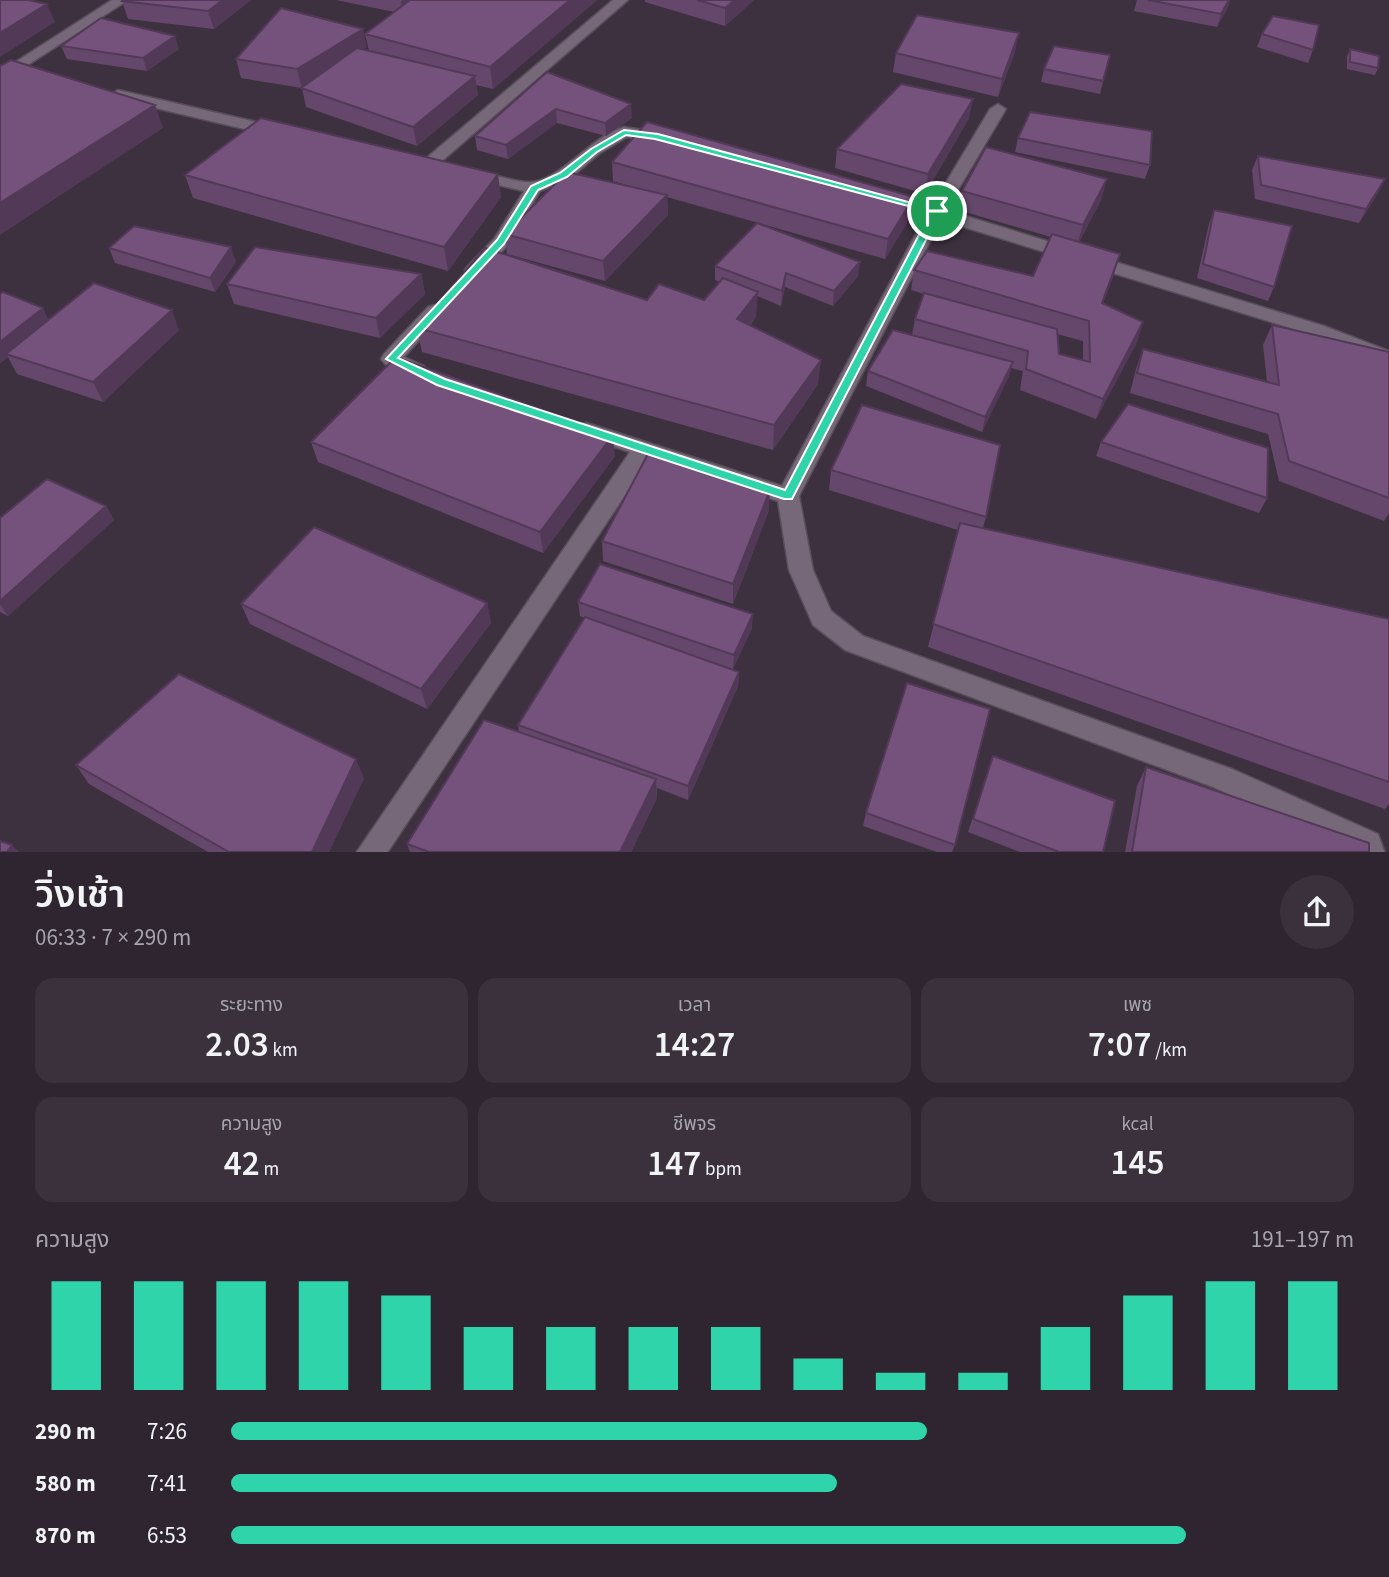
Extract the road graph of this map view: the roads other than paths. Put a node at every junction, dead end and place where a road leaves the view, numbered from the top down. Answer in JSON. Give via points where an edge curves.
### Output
{"nodes":[{"id":1,"x":121,"y":0,"type":"edge"},
{"id":2,"x":621,"y":0,"type":"edge"},
{"id":3,"x":9,"y":73,"type":"edge"},
{"id":4,"x":48,"y":76,"type":"edge"},
{"id":5,"x":98,"y":89,"type":"edge"},
{"id":6,"x":998,"y":109,"type":"dead end"},
{"id":7,"x":294,"y":135,"type":"edge"},
{"id":8,"x":682,"y":143,"type":"edge"},
{"id":9,"x":534,"y":188,"type":"junction"},
{"id":10,"x":870,"y":193,"type":"edge"},
{"id":11,"x":937,"y":211,"type":"junction"},
{"id":12,"x":1389,"y":358,"type":"edge"},
{"id":13,"x":441,"y":382,"type":"edge"},
{"id":14,"x":568,"y":424,"type":"edge"},
{"id":15,"x":643,"y":449,"type":"junction"},
{"id":16,"x":788,"y":496,"type":"junction"},
{"id":17,"x":370,"y":852,"type":"edge"},
{"id":18,"x":1371,"y":852,"type":"edge"}],
"edges":[{"from":1,"to":3,"type":"street"},
{"from":2,"to":9,"type":"street","via":[[422,163]]},
{"from":3,"to":4,"type":"street"},
{"from":5,"to":7,"type":"street"},
{"from":6,"to":11,"type":"street"},
{"from":8,"to":9,"type":"street","via":[[624,132],[564,175]]},
{"from":9,"to":13,"type":"street","via":[[501,242],[391,359]]},
{"from":10,"to":11,"type":"street"},
{"from":11,"to":12,"type":"street","via":[[1317,330]]},
{"from":11,"to":16,"type":"street"},
{"from":14,"to":15,"type":"street"},
{"from":15,"to":16,"type":"street"},
{"from":15,"to":17,"type":"street"},
{"from":16,"to":18,"type":"street","via":[[801,570],[822,618],[854,643],[1222,778],[1368,843]]}]}
